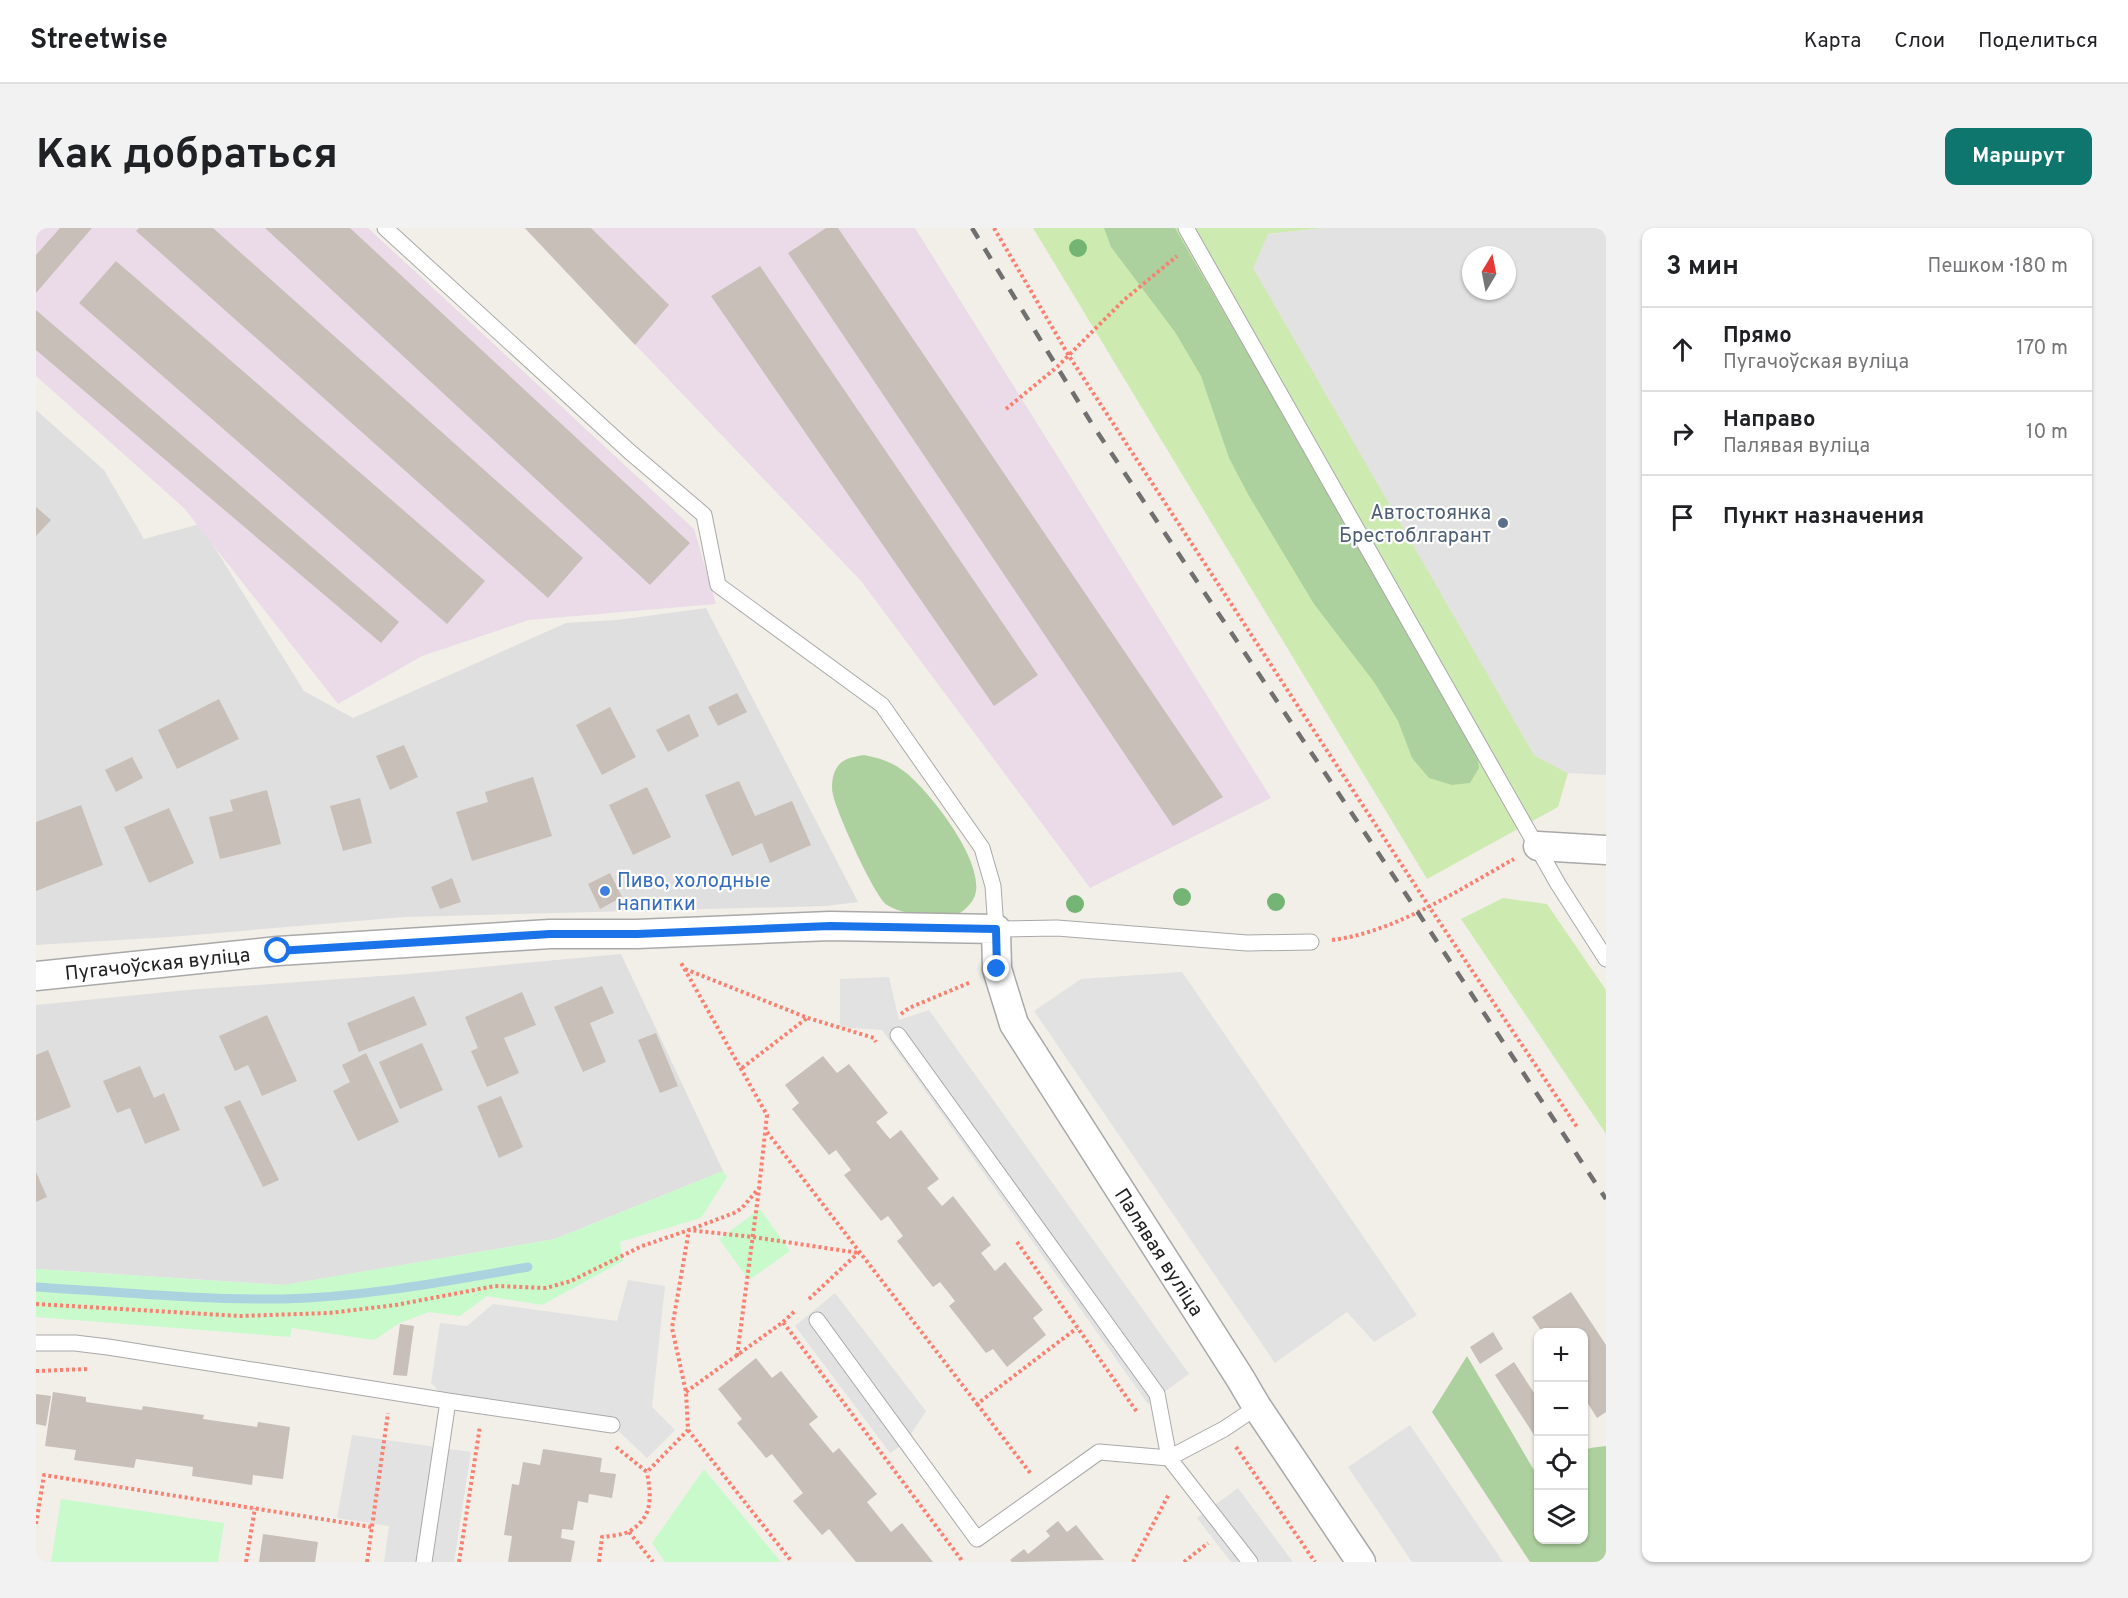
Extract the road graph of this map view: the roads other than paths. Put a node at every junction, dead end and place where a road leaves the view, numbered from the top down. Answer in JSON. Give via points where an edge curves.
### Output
{"nodes":[{"id":1,"x":385,"y":228,"type":"edge"},
{"id":2,"x":1186,"y":228,"type":"edge"},
{"id":3,"x":1538,"y":846,"type":"junction"},
{"id":4,"x":1606,"y":850,"type":"edge"},
{"id":5,"x":996,"y":929,"type":"junction"},
{"id":6,"x":1311,"y":942,"type":"road end"},
{"id":7,"x":1606,"y":959,"type":"edge"},
{"id":8,"x":36,"y":976,"type":"edge"},
{"id":9,"x":898,"y":1035,"type":"dead end"},
{"id":10,"x":817,"y":1320,"type":"dead end"},
{"id":11,"x":36,"y":1342,"type":"edge"},
{"id":12,"x":448,"y":1401,"type":"junction"},
{"id":13,"x":1257,"y":1407,"type":"junction"},
{"id":14,"x":612,"y":1425,"type":"dead end"},
{"id":15,"x":1169,"y":1458,"type":"junction"},
{"id":16,"x":424,"y":1562,"type":"edge"},
{"id":17,"x":1250,"y":1562,"type":"edge"},
{"id":18,"x":1361,"y":1562,"type":"edge"}],
"edges":[{"from":1,"to":5,"type":"lane","via":[[704,515],[718,585],[882,705],[982,848],[993,886]]},
{"from":2,"to":3,"type":"lane"},
{"from":3,"to":4,"type":"street"},
{"from":3,"to":7,"type":"lane"},
{"from":5,"to":6,"type":"lane","via":[[1057,928],[1246,943]]},
{"from":5,"to":8,"type":"street","name":"Пугачоўская вуліца","via":[[830,926],[550,934],[278,951]]},
{"from":5,"to":13,"type":"street","name":"Палявая вуліца","via":[[997,969],[1014,1024]]},
{"from":9,"to":15,"type":"lane","via":[[1157,1394]]},
{"from":10,"to":15,"type":"lane","via":[[977,1539],[1099,1452]]},
{"from":11,"to":12,"type":"lane","via":[[108,1347]]},
{"from":12,"to":14,"type":"lane"},
{"from":12,"to":16,"type":"lane"},
{"from":13,"to":15,"type":"lane","via":[[1224,1430]]},
{"from":13,"to":18,"type":"street","name":"Палявая вуліца"},
{"from":15,"to":17,"type":"lane"}]}
